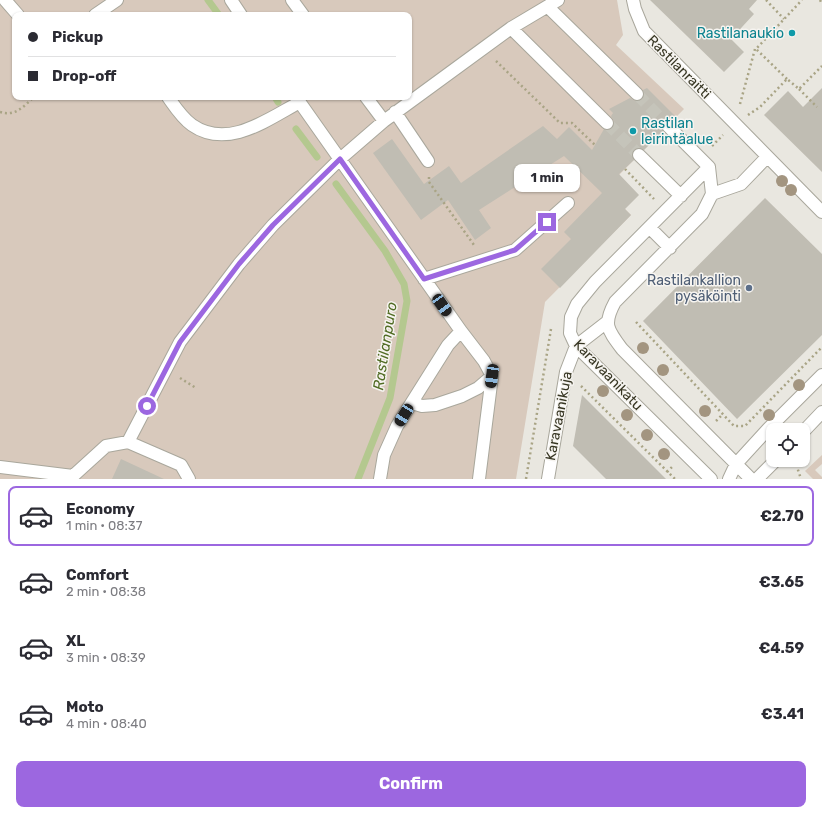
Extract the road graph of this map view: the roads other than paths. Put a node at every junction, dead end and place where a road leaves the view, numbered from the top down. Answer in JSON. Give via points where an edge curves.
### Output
{"nodes":[{"id":1,"x":5,"y":0,"type":"edge"},
{"id":2,"x":118,"y":0,"type":"edge"},
{"id":3,"x":292,"y":0,"type":"edge"},
{"id":4,"x":633,"y":0,"type":"edge"},
{"id":5,"x":553,"y":3,"type":"edge"},
{"id":6,"x":103,"y":10,"type":"edge"},
{"id":7,"x":15,"y":12,"type":"edge"},
{"id":8,"x":302,"y":12,"type":"edge"},
{"id":9,"x":511,"y":28,"type":"junction"},
{"id":10,"x":637,"y":94,"type":"tunnel mouth"},
{"id":11,"x":170,"y":100,"type":"edge"},
{"id":12,"x":296,"y":100,"type":"edge"},
{"id":13,"x":299,"y":100,"type":"edge"},
{"id":14,"x":368,"y":100,"type":"edge"},
{"id":15,"x":412,"y":100,"type":"edge"},
{"id":16,"x":412,"y":100,"type":"edge"},
{"id":17,"x":395,"y":112,"type":"junction"},
{"id":18,"x":384,"y":121,"type":"junction"},
{"id":19,"x":607,"y":123,"type":"tunnel mouth"},
{"id":20,"x":668,"y":126,"type":"tunnel mouth"},
{"id":21,"x":639,"y":155,"type":"tunnel mouth"},
{"id":22,"x":767,"y":157,"type":"junction"},
{"id":23,"x":340,"y":159,"type":"junction"},
{"id":24,"x":428,"y":161,"type":"road end"},
{"id":25,"x":709,"y":167,"type":"junction"},
{"id":26,"x":712,"y":194,"type":"junction"},
{"id":27,"x":681,"y":196,"type":"junction"},
{"id":28,"x":568,"y":203,"type":"dead end"},
{"id":29,"x":822,"y":212,"type":"edge"},
{"id":30,"x":650,"y":228,"type":"junction"},
{"id":31,"x":670,"y":248,"type":"junction"},
{"id":32,"x":424,"y":279,"type":"junction"},
{"id":33,"x":607,"y":322,"type":"junction"},
{"id":34,"x":461,"y":331,"type":"junction"},
{"id":35,"x":576,"y":346,"type":"junction"},
{"id":36,"x":822,"y":375,"type":"edge"},
{"id":37,"x":492,"y":376,"type":"junction"},
{"id":38,"x":412,"y":403,"type":"junction"},
{"id":39,"x":822,"y":412,"type":"edge"},
{"id":40,"x":810,"y":425,"type":"edge"},
{"id":41,"x":128,"y":442,"type":"junction"},
{"id":42,"x":736,"y":464,"type":"junction"},
{"id":43,"x":0,"y":467,"type":"edge"},
{"id":44,"x":769,"y":467,"type":"edge"},
{"id":45,"x":189,"y":479,"type":"edge"},
{"id":46,"x":380,"y":479,"type":"edge"},
{"id":47,"x":479,"y":479,"type":"edge"},
{"id":48,"x":548,"y":479,"type":"edge"},
{"id":49,"x":711,"y":479,"type":"edge"},
{"id":50,"x":729,"y":479,"type":"edge"},
{"id":51,"x":751,"y":479,"type":"edge"},
{"id":52,"x":757,"y":479,"type":"edge"}],
"edges":[{"from":1,"to":7,"type":"street"},
{"from":2,"to":6,"type":"street"},
{"from":3,"to":8,"type":"street"},
{"from":4,"to":22,"type":"street","name":"Rastilanraitti","via":[[644,31]]},
{"from":5,"to":9,"type":"street"},
{"from":5,"to":10,"type":"street"},
{"from":9,"to":15,"type":"street"},
{"from":9,"to":19,"type":"street"},
{"from":11,"to":12,"type":"street","via":[[182,116],[199,130],[228,135],[243,132]]},
{"from":13,"to":23,"type":"street"},
{"from":14,"to":18,"type":"street"},
{"from":16,"to":17,"type":"street"},
{"from":17,"to":18,"type":"street"},
{"from":17,"to":24,"type":"street"},
{"from":18,"to":23,"type":"street"},
{"from":20,"to":25,"type":"street"},
{"from":21,"to":27,"type":"street"},
{"from":22,"to":26,"type":"street","via":[[741,184]]},
{"from":22,"to":29,"type":"street","name":"Rastilanraitti"},
{"from":23,"to":32,"type":"street"},
{"from":23,"to":41,"type":"street","via":[[273,225],[239,264],[180,342]]},
{"from":25,"to":26,"type":"street"},
{"from":25,"to":27,"type":"street","name":"Karavaanikatu"},
{"from":26,"to":31,"type":"street","via":[[702,214]]},
{"from":27,"to":30,"type":"street","name":"Karavaanikatu"},
{"from":28,"to":32,"type":"street","via":[[515,250]]},
{"from":30,"to":31,"type":"street"},
{"from":30,"to":35,"type":"street","name":"Karavaanikatu","via":[[595,282],[577,304],[571,317],[570,333]]},
{"from":31,"to":33,"type":"street","via":[[615,302]]},
{"from":32,"to":34,"type":"street"},
{"from":33,"to":35,"type":"street"},
{"from":33,"to":42,"type":"street","name":"Karavaanikatu","via":[[611,335],[622,349]]},
{"from":34,"to":37,"type":"street"},
{"from":34,"to":38,"type":"street","via":[[448,345]]},
{"from":35,"to":48,"type":"street","name":"Karavaanikuja","via":[[566,372]]},
{"from":35,"to":49,"type":"street","name":"Karavaanikatu"},
{"from":36,"to":42,"type":"street"},
{"from":37,"to":38,"type":"street","via":[[478,388],[462,396],[422,406]]},
{"from":37,"to":47,"type":"street"},
{"from":38,"to":46,"type":"street","via":[[397,426],[384,455]]},
{"from":39,"to":40,"type":"street"},
{"from":41,"to":43,"type":"street","via":[[106,446],[73,476]]},
{"from":41,"to":45,"type":"street","via":[[181,465]]},
{"from":42,"to":50,"type":"street"},
{"from":42,"to":51,"type":"street","name":"Karavaanikatu"},
{"from":44,"to":52,"type":"street"}]}
